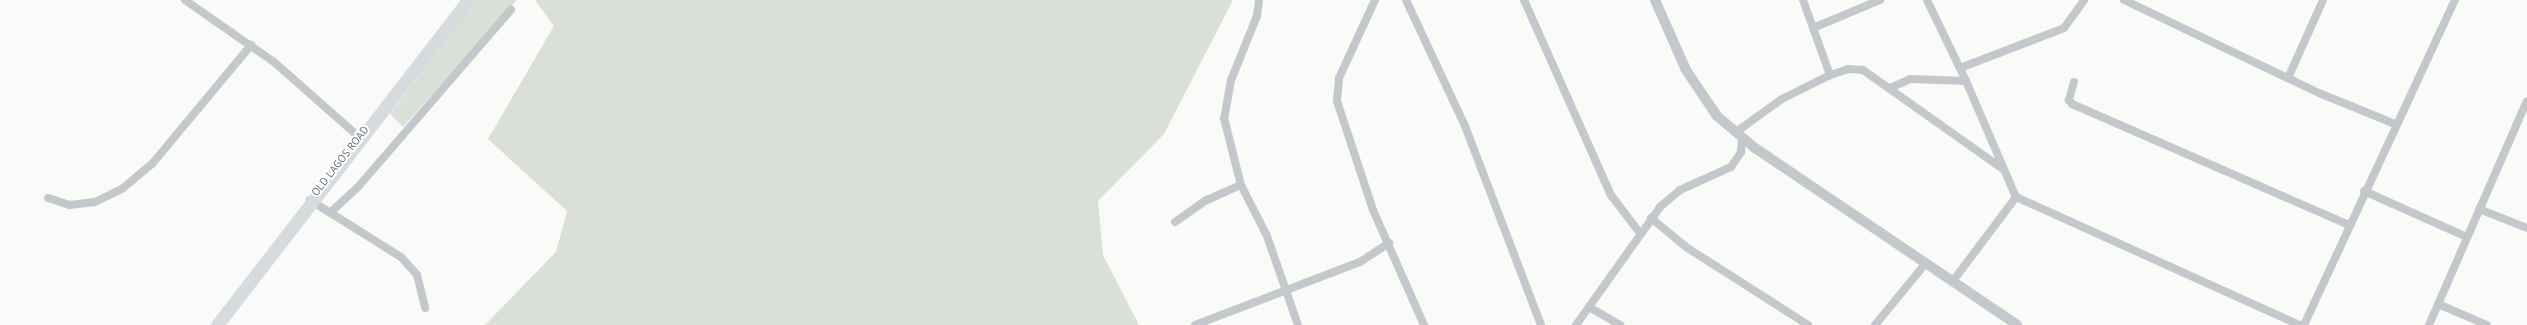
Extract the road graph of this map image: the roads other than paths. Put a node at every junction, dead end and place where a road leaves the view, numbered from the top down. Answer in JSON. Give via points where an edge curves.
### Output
{"nodes":[{"id":1,"x":185,"y":0,"type":"edge"},
{"id":2,"x":468,"y":0,"type":"edge"},
{"id":3,"x":1259,"y":0,"type":"edge"},
{"id":4,"x":1375,"y":0,"type":"edge"},
{"id":5,"x":1406,"y":0,"type":"edge"},
{"id":6,"x":1524,"y":0,"type":"edge"},
{"id":7,"x":1655,"y":0,"type":"edge"},
{"id":8,"x":1803,"y":0,"type":"edge"},
{"id":9,"x":1880,"y":0,"type":"edge"},
{"id":10,"x":1927,"y":0,"type":"edge"},
{"id":11,"x":2084,"y":0,"type":"edge"},
{"id":12,"x":2124,"y":0,"type":"edge"},
{"id":13,"x":2323,"y":0,"type":"edge"},
{"id":14,"x":2455,"y":0,"type":"edge"},
{"id":15,"x":511,"y":10,"type":"dead end"},
{"id":16,"x":1814,"y":28,"type":"junction"},
{"id":17,"x":251,"y":45,"type":"junction"},
{"id":18,"x":1960,"y":68,"type":"junction"},
{"id":19,"x":1830,"y":75,"type":"junction"},
{"id":20,"x":2288,"y":78,"type":"junction"},
{"id":21,"x":1966,"y":81,"type":"junction"},
{"id":22,"x":2074,"y":82,"type":"dead end"},
{"id":23,"x":1890,"y":88,"type":"junction"},
{"id":24,"x":2527,"y":102,"type":"edge"},
{"id":25,"x":2395,"y":124,"type":"junction"},
{"id":26,"x":1739,"y":134,"type":"junction"},
{"id":27,"x":359,"y":138,"type":"junction"},
{"id":28,"x":2004,"y":169,"type":"junction"},
{"id":29,"x":1241,"y":184,"type":"junction"},
{"id":30,"x":2364,"y":191,"type":"junction"},
{"id":31,"x":2016,"y":197,"type":"junction"},
{"id":32,"x":48,"y":198,"type":"dead end"},
{"id":33,"x":310,"y":200,"type":"junction"},
{"id":34,"x":2479,"y":209,"type":"junction"},
{"id":35,"x":330,"y":213,"type":"junction"},
{"id":36,"x":1651,"y":218,"type":"junction"},
{"id":37,"x":1175,"y":222,"type":"dead end"},
{"id":38,"x":2349,"y":225,"type":"junction"},
{"id":39,"x":2527,"y":228,"type":"edge"},
{"id":40,"x":1639,"y":232,"type":"junction"},
{"id":41,"x":2467,"y":237,"type":"junction"},
{"id":42,"x":1389,"y":242,"type":"junction"},
{"id":43,"x":1926,"y":262,"type":"junction"},
{"id":44,"x":1953,"y":281,"type":"junction"},
{"id":45,"x":1287,"y":289,"type":"junction"},
{"id":46,"x":2438,"y":304,"type":"junction"},
{"id":47,"x":1589,"y":307,"type":"junction"},
{"id":48,"x":425,"y":308,"type":"dead end"},
{"id":49,"x":217,"y":325,"type":"edge"},
{"id":50,"x":1195,"y":325,"type":"edge"},
{"id":51,"x":1298,"y":325,"type":"edge"},
{"id":52,"x":1424,"y":325,"type":"edge"},
{"id":53,"x":1541,"y":325,"type":"edge"},
{"id":54,"x":1576,"y":325,"type":"edge"},
{"id":55,"x":1620,"y":325,"type":"edge"},
{"id":56,"x":1808,"y":325,"type":"edge"},
{"id":57,"x":1875,"y":325,"type":"edge"},
{"id":58,"x":2017,"y":325,"type":"edge"},
{"id":59,"x":2300,"y":325,"type":"edge"},
{"id":60,"x":2304,"y":325,"type":"edge"},
{"id":61,"x":2429,"y":325,"type":"edge"},
{"id":62,"x":2487,"y":325,"type":"edge"}],
"edges":[{"from":1,"to":17,"type":"street"},
{"from":2,"to":27,"type":"main road","name":"OLD LAGOS ROAD"},
{"from":3,"to":29,"type":"street","via":[[1257,16],[1226,99],[1227,138]]},
{"from":4,"to":42,"type":"street","via":[[1339,78],[1336,96],[1373,210]]},
{"from":5,"to":53,"type":"street","via":[[1465,126]]},
{"from":6,"to":40,"type":"street","via":[[1611,196]]},
{"from":7,"to":26,"type":"street","via":[[1686,70],[1717,116]]},
{"from":8,"to":16,"type":"street"},
{"from":9,"to":16,"type":"street"},
{"from":10,"to":18,"type":"street"},
{"from":11,"to":18,"type":"street","via":[[2064,28]]},
{"from":12,"to":20,"type":"street"},
{"from":13,"to":20,"type":"street"},
{"from":14,"to":25,"type":"street"},
{"from":15,"to":35,"type":"street","via":[[358,187]]},
{"from":16,"to":19,"type":"street"},
{"from":17,"to":27,"type":"street","via":[[283,69]]},
{"from":17,"to":32,"type":"street","via":[[152,164],[122,189],[95,202],[70,205]]},
{"from":18,"to":21,"type":"street"},
{"from":19,"to":23,"type":"street","via":[[1848,69],[1863,70]]},
{"from":19,"to":26,"type":"street","via":[[1782,99]]},
{"from":20,"to":25,"type":"street"},
{"from":21,"to":23,"type":"street","via":[[1910,79]]},
{"from":21,"to":28,"type":"street"},
{"from":22,"to":38,"type":"street","via":[[2069,100],[2072,104]]},
{"from":23,"to":28,"type":"street"},
{"from":24,"to":34,"type":"street"},
{"from":25,"to":30,"type":"street"},
{"from":26,"to":36,"type":"street","via":[[1738,161],[1680,190]]},
{"from":26,"to":43,"type":"street"},
{"from":27,"to":33,"type":"main road","name":"OLD LAGOS ROAD"},
{"from":28,"to":31,"type":"street"},
{"from":29,"to":37,"type":"street","via":[[1207,200]]},
{"from":29,"to":45,"type":"street","via":[[1267,236]]},
{"from":30,"to":38,"type":"street"},
{"from":30,"to":41,"type":"street"},
{"from":31,"to":44,"type":"street"},
{"from":31,"to":59,"type":"street"},
{"from":33,"to":35,"type":"street"},
{"from":33,"to":49,"type":"main road","name":"OLD LAGOS ROAD"},
{"from":34,"to":39,"type":"street"},
{"from":34,"to":41,"type":"street"},
{"from":35,"to":48,"type":"street","via":[[401,257],[417,275]]},
{"from":36,"to":40,"type":"street"},
{"from":36,"to":56,"type":"street","via":[[1686,247]]},
{"from":38,"to":60,"type":"street"},
{"from":40,"to":47,"type":"street"},
{"from":41,"to":46,"type":"street"},
{"from":42,"to":45,"type":"street","via":[[1360,262]]},
{"from":42,"to":52,"type":"street"},
{"from":43,"to":44,"type":"street"},
{"from":43,"to":57,"type":"street"},
{"from":44,"to":58,"type":"street"},
{"from":45,"to":50,"type":"street"},
{"from":45,"to":51,"type":"street"},
{"from":46,"to":61,"type":"street"},
{"from":46,"to":62,"type":"street"},
{"from":47,"to":54,"type":"street"},
{"from":47,"to":55,"type":"street"}]}
